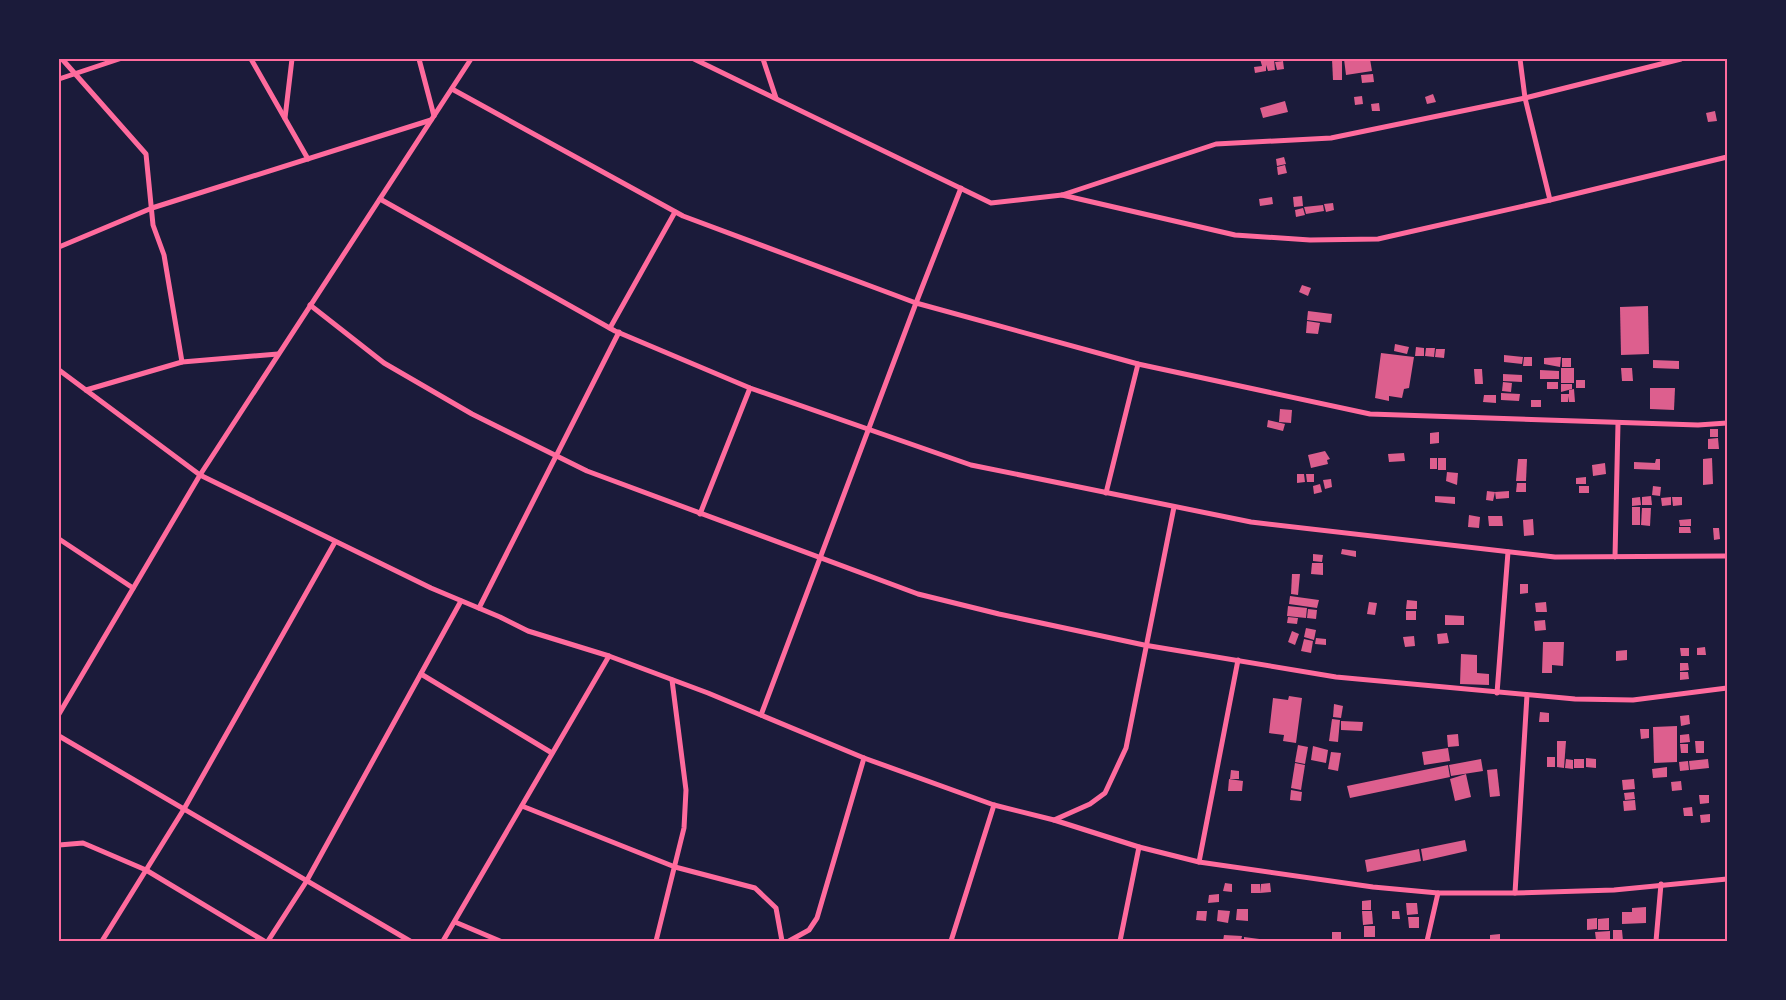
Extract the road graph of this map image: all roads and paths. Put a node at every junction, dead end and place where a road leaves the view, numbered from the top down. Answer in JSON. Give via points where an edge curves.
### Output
{"nodes":[{"id":1,"x":62,"y":59,"type":"edge"},
{"id":2,"x":119,"y":59,"type":"edge"},
{"id":3,"x":251,"y":59,"type":"edge"},
{"id":4,"x":292,"y":59,"type":"edge"},
{"id":5,"x":419,"y":59,"type":"edge"},
{"id":6,"x":471,"y":59,"type":"edge"},
{"id":7,"x":694,"y":59,"type":"edge"},
{"id":8,"x":763,"y":59,"type":"edge"},
{"id":9,"x":1520,"y":59,"type":"edge"},
{"id":10,"x":1681,"y":59,"type":"edge"},
{"id":11,"x":76,"y":73,"type":"junction"},
{"id":12,"x":59,"y":79,"type":"edge"},
{"id":13,"x":452,"y":89,"type":"junction"},
{"id":14,"x":776,"y":98,"type":"junction"},
{"id":15,"x":1526,"y":98,"type":"junction"},
{"id":16,"x":432,"y":118,"type":"junction"},
{"id":17,"x":285,"y":119,"type":"junction"},
{"id":18,"x":1727,"y":157,"type":"edge"},
{"id":19,"x":308,"y":159,"type":"junction"},
{"id":20,"x":962,"y":188,"type":"junction"},
{"id":21,"x":1062,"y":195,"type":"junction"},
{"id":22,"x":380,"y":199,"type":"junction"},
{"id":23,"x":1550,"y":200,"type":"junction"},
{"id":24,"x":152,"y":208,"type":"junction"},
{"id":25,"x":675,"y":212,"type":"junction"},
{"id":26,"x":59,"y":247,"type":"edge"},
{"id":27,"x":916,"y":303,"type":"junction"},
{"id":28,"x":310,"y":305,"type":"junction"},
{"id":29,"x":610,"y":328,"type":"junction"},
{"id":30,"x":619,"y":332,"type":"junction"},
{"id":31,"x":278,"y":354,"type":"junction"},
{"id":32,"x":182,"y":362,"type":"junction"},
{"id":33,"x":1138,"y":364,"type":"junction"},
{"id":34,"x":59,"y":370,"type":"edge"},
{"id":35,"x":750,"y":388,"type":"junction"},
{"id":36,"x":86,"y":390,"type":"junction"},
{"id":37,"x":1618,"y":422,"type":"junction"},
{"id":38,"x":1727,"y":424,"type":"edge"},
{"id":39,"x":868,"y":429,"type":"junction"},
{"id":40,"x":556,"y":456,"type":"junction"},
{"id":41,"x":200,"y":475,"type":"junction"},
{"id":42,"x":1106,"y":493,"type":"junction"},
{"id":43,"x":1174,"y":507,"type":"junction"},
{"id":44,"x":700,"y":514,"type":"junction"},
{"id":45,"x":59,"y":540,"type":"edge"},
{"id":46,"x":335,"y":542,"type":"junction"},
{"id":47,"x":1508,"y":552,"type":"junction"},
{"id":48,"x":1727,"y":556,"type":"edge"},
{"id":49,"x":1615,"y":557,"type":"junction"},
{"id":50,"x":820,"y":558,"type":"junction"},
{"id":51,"x":133,"y":588,"type":"junction"},
{"id":52,"x":461,"y":601,"type":"junction"},
{"id":53,"x":479,"y":608,"type":"junction"},
{"id":54,"x":1146,"y":645,"type":"junction"},
{"id":55,"x":609,"y":656,"type":"junction"},
{"id":56,"x":1238,"y":660,"type":"junction"},
{"id":57,"x":421,"y":674,"type":"junction"},
{"id":58,"x":672,"y":680,"type":"junction"},
{"id":59,"x":1727,"y":688,"type":"edge"},
{"id":60,"x":1497,"y":693,"type":"junction"},
{"id":61,"x":1527,"y":695,"type":"junction"},
{"id":62,"x":60,"y":707,"type":"edge"},
{"id":63,"x":59,"y":714,"type":"edge"},
{"id":64,"x":761,"y":715,"type":"junction"},
{"id":65,"x":59,"y":736,"type":"edge"},
{"id":66,"x":552,"y":754,"type":"junction"},
{"id":67,"x":864,"y":758,"type":"junction"},
{"id":68,"x":994,"y":805,"type":"junction"},
{"id":69,"x":522,"y":806,"type":"junction"},
{"id":70,"x":184,"y":809,"type":"junction"},
{"id":71,"x":1054,"y":820,"type":"junction"},
{"id":72,"x":59,"y":845,"type":"edge"},
{"id":73,"x":1140,"y":847,"type":"junction"},
{"id":74,"x":1200,"y":862,"type":"junction"},
{"id":75,"x":675,"y":867,"type":"junction"},
{"id":76,"x":146,"y":870,"type":"junction"},
{"id":77,"x":1727,"y":879,"type":"edge"},
{"id":78,"x":306,"y":882,"type":"junction"},
{"id":79,"x":1661,"y":884,"type":"junction"},
{"id":80,"x":1515,"y":893,"type":"junction"},
{"id":81,"x":1438,"y":894,"type":"junction"},
{"id":82,"x":455,"y":922,"type":"junction"},
{"id":83,"x":102,"y":941,"type":"edge"},
{"id":84,"x":264,"y":941,"type":"edge"},
{"id":85,"x":268,"y":941,"type":"edge"},
{"id":86,"x":410,"y":941,"type":"edge"},
{"id":87,"x":443,"y":941,"type":"edge"},
{"id":88,"x":500,"y":941,"type":"edge"},
{"id":89,"x":656,"y":941,"type":"edge"},
{"id":90,"x":782,"y":941,"type":"edge"},
{"id":91,"x":789,"y":941,"type":"edge"},
{"id":92,"x":951,"y":941,"type":"edge"},
{"id":93,"x":1120,"y":941,"type":"edge"},
{"id":94,"x":1427,"y":941,"type":"edge"},
{"id":95,"x":1656,"y":941,"type":"edge"}],
"edges":[{"from":1,"to":11,"type":"street"},
{"from":2,"to":11,"type":"street"},
{"from":3,"to":17,"type":"street"},
{"from":4,"to":17,"type":"street"},
{"from":5,"to":16,"type":"street"},
{"from":6,"to":13,"type":"street"},
{"from":7,"to":14,"type":"street"},
{"from":8,"to":14,"type":"street"},
{"from":9,"to":15,"type":"street"},
{"from":10,"to":15,"type":"street"},
{"from":11,"to":12,"type":"street"},
{"from":11,"to":24,"type":"street","via":[[146,154]]},
{"from":13,"to":16,"type":"street"},
{"from":13,"to":25,"type":"street"},
{"from":14,"to":20,"type":"street"},
{"from":15,"to":21,"type":"street","via":[[1331,138],[1216,144]]},
{"from":15,"to":23,"type":"street"},
{"from":16,"to":19,"type":"street"},
{"from":16,"to":22,"type":"street"},
{"from":17,"to":19,"type":"street"},
{"from":18,"to":23,"type":"street"},
{"from":19,"to":24,"type":"street"},
{"from":20,"to":21,"type":"street","via":[[991,203]]},
{"from":20,"to":27,"type":"street"},
{"from":21,"to":23,"type":"street","via":[[1235,234],[1310,240],[1378,239]]},
{"from":22,"to":28,"type":"street"},
{"from":22,"to":29,"type":"street"},
{"from":24,"to":26,"type":"street"},
{"from":24,"to":32,"type":"street","via":[[153,225],[170,282]]},
{"from":25,"to":27,"type":"street"},
{"from":25,"to":29,"type":"street"},
{"from":27,"to":33,"type":"street"},
{"from":27,"to":39,"type":"street"},
{"from":28,"to":31,"type":"street"},
{"from":28,"to":40,"type":"street","via":[[384,364],[472,414]]},
{"from":29,"to":30,"type":"street"},
{"from":30,"to":35,"type":"street"},
{"from":30,"to":40,"type":"street"},
{"from":31,"to":32,"type":"street"},
{"from":31,"to":41,"type":"street"},
{"from":32,"to":36,"type":"street"},
{"from":33,"to":37,"type":"street","via":[[1370,414]]},
{"from":33,"to":42,"type":"street"},
{"from":34,"to":36,"type":"street"},
{"from":35,"to":39,"type":"street"},
{"from":35,"to":44,"type":"street"},
{"from":36,"to":41,"type":"street"},
{"from":37,"to":38,"type":"street"},
{"from":37,"to":49,"type":"street"},
{"from":39,"to":42,"type":"street","via":[[971,465]]},
{"from":39,"to":50,"type":"street"},
{"from":40,"to":44,"type":"street"},
{"from":40,"to":53,"type":"street"},
{"from":41,"to":46,"type":"street"},
{"from":41,"to":51,"type":"street"},
{"from":42,"to":43,"type":"street"},
{"from":43,"to":47,"type":"street","via":[[1251,522]]},
{"from":43,"to":54,"type":"street"},
{"from":44,"to":50,"type":"street"},
{"from":45,"to":51,"type":"street"},
{"from":46,"to":52,"type":"street"},
{"from":46,"to":70,"type":"street"},
{"from":47,"to":49,"type":"street","via":[[1555,557]]},
{"from":47,"to":60,"type":"street"},
{"from":48,"to":49,"type":"street"},
{"from":50,"to":54,"type":"street","via":[[918,594]]},
{"from":50,"to":64,"type":"street"},
{"from":51,"to":62,"type":"street"},
{"from":52,"to":53,"type":"street"},
{"from":52,"to":57,"type":"street"},
{"from":53,"to":55,"type":"street","via":[[528,631]]},
{"from":54,"to":56,"type":"street"},
{"from":54,"to":71,"type":"street","via":[[1126,748],[1105,793],[1090,804]]},
{"from":55,"to":58,"type":"street"},
{"from":55,"to":66,"type":"street"},
{"from":56,"to":60,"type":"street","via":[[1336,677]]},
{"from":56,"to":74,"type":"street"},
{"from":57,"to":66,"type":"street"},
{"from":57,"to":78,"type":"street"},
{"from":58,"to":64,"type":"street"},
{"from":58,"to":75,"type":"street","via":[[686,790],[684,828]]},
{"from":59,"to":61,"type":"street","via":[[1633,700]]},
{"from":60,"to":61,"type":"street"},
{"from":61,"to":80,"type":"street"},
{"from":62,"to":63,"type":"street"},
{"from":64,"to":67,"type":"street"},
{"from":65,"to":70,"type":"street"},
{"from":66,"to":69,"type":"street"},
{"from":67,"to":68,"type":"street"},
{"from":67,"to":91,"type":"street","via":[[817,918],[809,930]]},
{"from":68,"to":71,"type":"street"},
{"from":68,"to":92,"type":"street"},
{"from":69,"to":75,"type":"street"},
{"from":69,"to":82,"type":"street"},
{"from":70,"to":76,"type":"street"},
{"from":70,"to":78,"type":"street"},
{"from":71,"to":73,"type":"street"},
{"from":72,"to":76,"type":"street","via":[[83,843]]},
{"from":73,"to":74,"type":"street"},
{"from":73,"to":93,"type":"street"},
{"from":74,"to":81,"type":"street","via":[[1315,880]]},
{"from":75,"to":89,"type":"street"},
{"from":75,"to":90,"type":"street","via":[[755,888],[776,908]]},
{"from":76,"to":83,"type":"street"},
{"from":76,"to":84,"type":"street"},
{"from":77,"to":79,"type":"street"},
{"from":78,"to":85,"type":"street"},
{"from":78,"to":86,"type":"street"},
{"from":79,"to":80,"type":"street","via":[[1614,890]]},
{"from":79,"to":95,"type":"street"},
{"from":80,"to":81,"type":"street"},
{"from":81,"to":94,"type":"street"},
{"from":82,"to":87,"type":"street"},
{"from":82,"to":88,"type":"street"}]}
